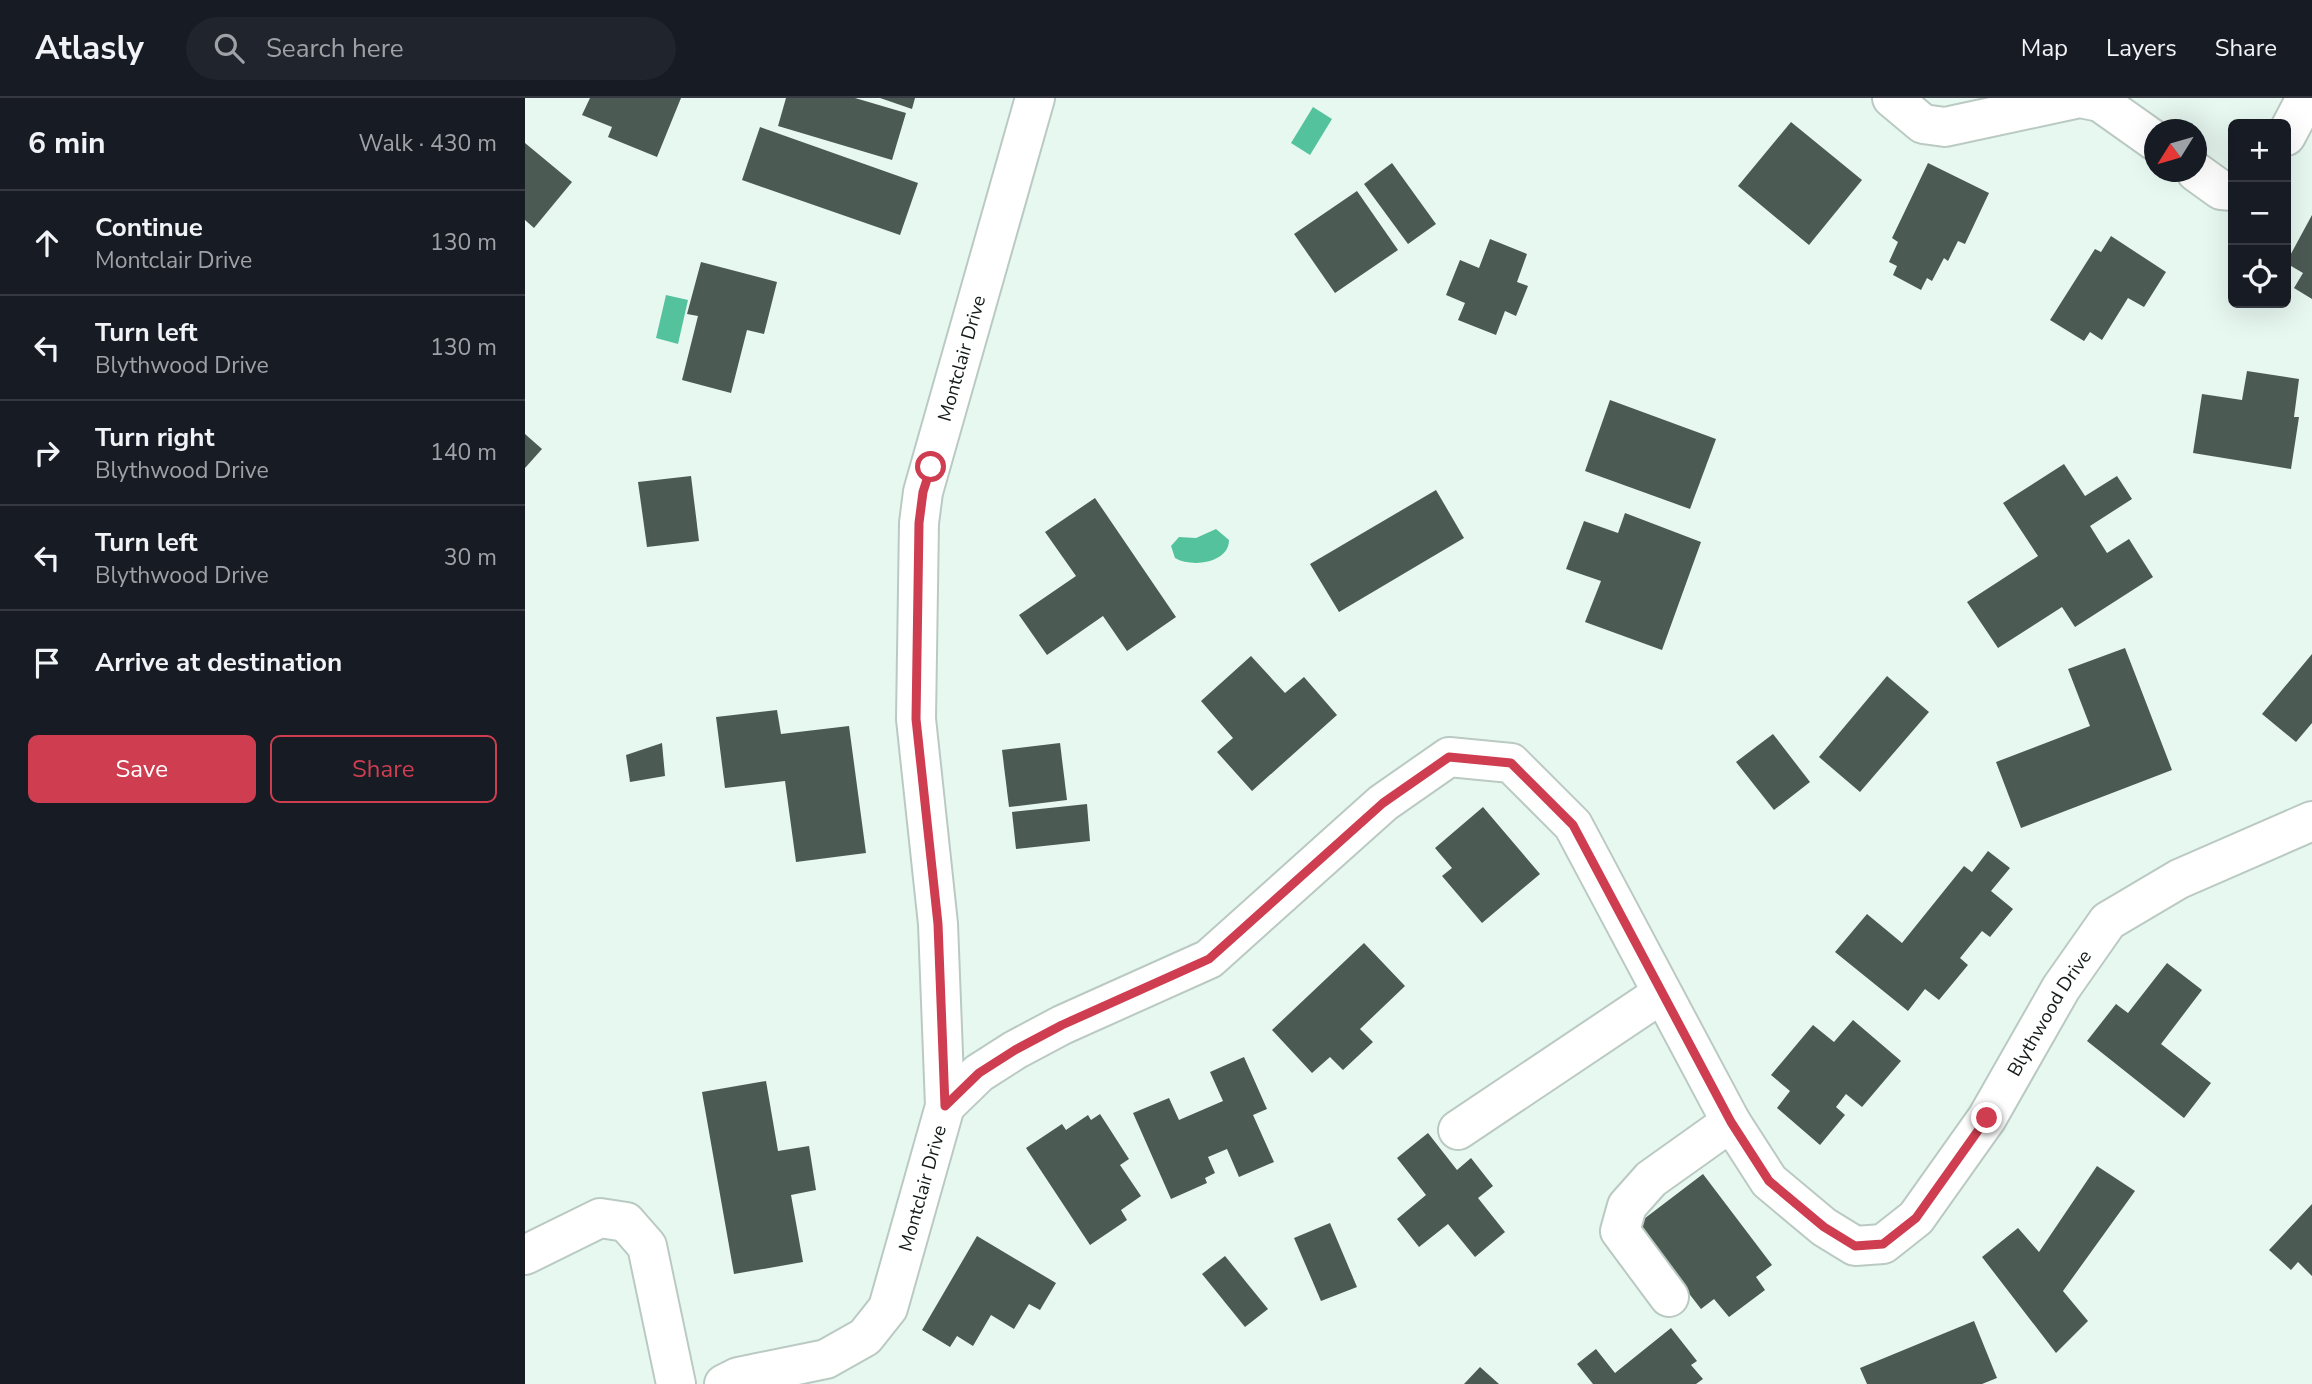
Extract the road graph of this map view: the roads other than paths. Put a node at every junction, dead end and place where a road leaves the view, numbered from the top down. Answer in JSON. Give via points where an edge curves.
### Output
{"nodes":[{"id":1,"x":1035,"y":98,"type":"edge"},
{"id":2,"x":1892,"y":98,"type":"edge"},
{"id":3,"x":2306,"y":98,"type":"edge"},
{"id":4,"x":2291,"y":126,"type":"edge"},
{"id":5,"x":2144,"y":134,"type":"edge"},
{"id":6,"x":2207,"y":180,"type":"edge"},
{"id":7,"x":2228,"y":191,"type":"edge"},
{"id":8,"x":2312,"y":821,"type":"edge"},
{"id":9,"x":1661,"y":994,"type":"junction"},
{"id":10,"x":945,"y":1106,"type":"junction"},
{"id":11,"x":1731,"y":1122,"type":"junction"},
{"id":12,"x":1458,"y":1130,"type":"dead end"},
{"id":13,"x":525,"y":1255,"type":"edge"},
{"id":14,"x":1669,"y":1297,"type":"dead end"},
{"id":15,"x":676,"y":1384,"type":"edge"},
{"id":16,"x":724,"y":1384,"type":"edge"}],
"edges":[{"from":1,"to":10,"type":"street","name":"Montclair Drive","via":[[923,492],[919,523],[916,719],[938,924]]},
{"from":2,"to":5,"type":"street","via":[[1923,124],[1945,127],[2080,98],[2100,102]]},
{"from":3,"to":4,"type":"street"},
{"from":6,"to":7,"type":"street"},
{"from":8,"to":11,"type":"street","name":"Blythwood Drive","via":[[2179,879],[2108,921],[2061,988],[1987,1118],[1916,1218],[1883,1244],[1855,1246],[1824,1227],[1769,1181]]},
{"from":9,"to":10,"type":"street","name":"Blythwood Drive","via":[[1573,825],[1511,763],[1449,757],[1383,803],[1209,959],[1015,1050],[979,1073]]},
{"from":9,"to":11,"type":"street","name":"Blythwood Drive"},
{"from":9,"to":12,"type":"street"},
{"from":10,"to":16,"type":"street","name":"Montclair Drive","via":[[888,1308],[865,1337],[826,1359]]},
{"from":11,"to":14,"type":"street","via":[[1651,1179],[1627,1206],[1620,1231]]},
{"from":13,"to":15,"type":"street","via":[[600,1218],[627,1222],[647,1246]]}]}
